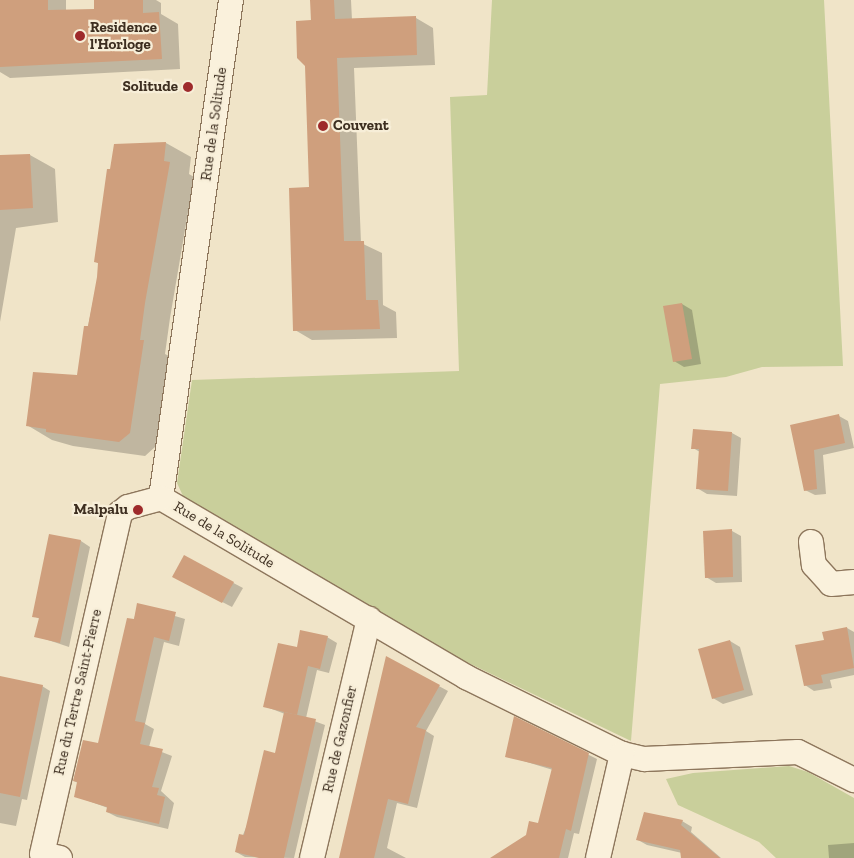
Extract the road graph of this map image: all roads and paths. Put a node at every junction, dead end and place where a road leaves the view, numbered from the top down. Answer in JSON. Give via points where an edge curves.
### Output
{"nodes":[{"id":1,"x":232,"y":0,"type":"edge"},
{"id":2,"x":162,"y":498,"type":"junction"},
{"id":3,"x":811,"y":542,"type":"dead end"},
{"id":4,"x":854,"y":582,"type":"edge"},
{"id":5,"x":369,"y":619,"type":"junction"},
{"id":6,"x":622,"y":754,"type":"junction"},
{"id":7,"x":854,"y":780,"type":"edge"},
{"id":8,"x":60,"y":858,"type":"edge"},
{"id":9,"x":312,"y":858,"type":"edge"},
{"id":10,"x":598,"y":858,"type":"edge"}],
"edges":[{"from":1,"to":2,"type":"street","name":"Rue de la Solitude"},
{"from":2,"to":5,"type":"street","name":"Rue de la Solitude"},
{"from":2,"to":8,"type":"street","name":"Rue du Tertre Saint-Pierre","via":[[128,507],[120,513],[42,854]]},
{"from":3,"to":4,"type":"street","via":[[814,565],[831,584]]},
{"from":5,"to":6,"type":"street","name":"Rue de la Solitude","via":[[466,677]]},
{"from":5,"to":9,"type":"street","name":"Rue de Gazonfier"},
{"from":6,"to":7,"type":"street","name":"Rue de la Solitude","via":[[644,759],[798,752]]},
{"from":6,"to":10,"type":"street"}]}
